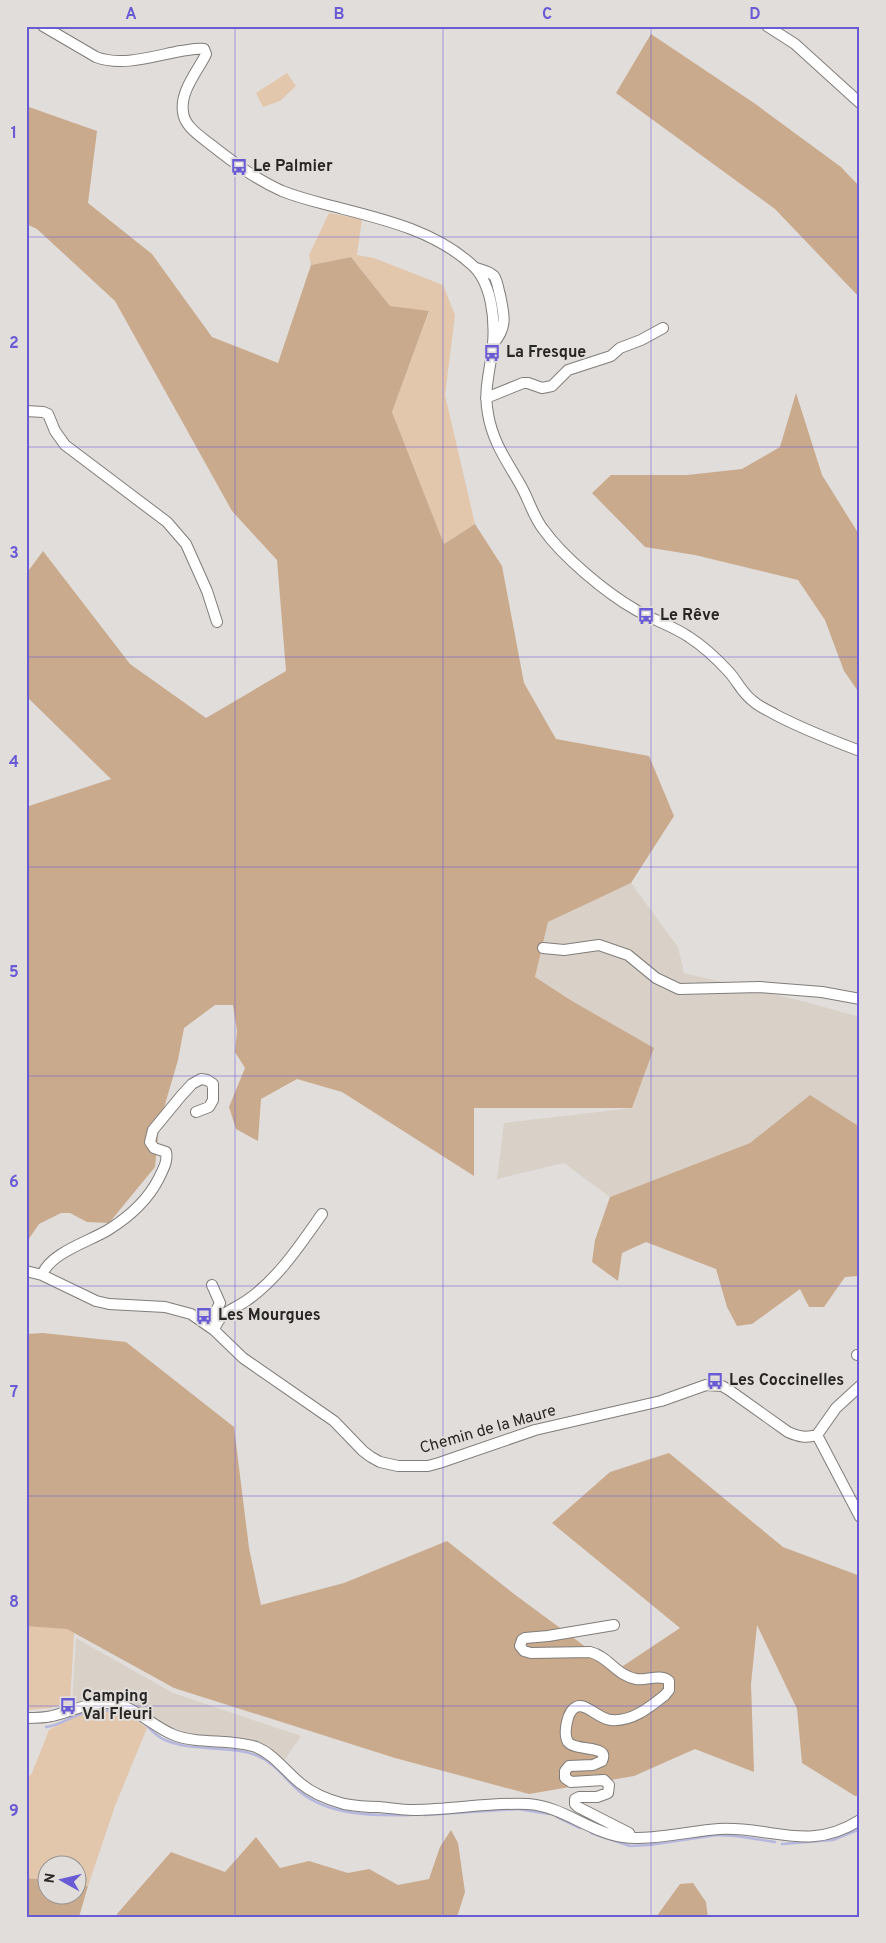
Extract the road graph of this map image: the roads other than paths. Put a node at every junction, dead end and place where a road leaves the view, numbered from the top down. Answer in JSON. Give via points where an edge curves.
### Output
{"nodes":[{"id":1,"x":43,"y":26,"type":"edge"},
{"id":2,"x":767,"y":26,"type":"edge"},
{"id":3,"x":860,"y":102,"type":"edge"},
{"id":4,"x":663,"y":328,"type":"dead end"},
{"id":5,"x":486,"y":398,"type":"junction"},
{"id":6,"x":26,"y":411,"type":"edge"},
{"id":7,"x":216,"y":622,"type":"dead end"},
{"id":8,"x":860,"y":751,"type":"edge"},
{"id":9,"x":543,"y":948,"type":"dead end"},
{"id":10,"x":860,"y":999,"type":"edge"},
{"id":11,"x":196,"y":1112,"type":"dead end"},
{"id":12,"x":322,"y":1214,"type":"dead end"},
{"id":13,"x":26,"y":1271,"type":"edge"},
{"id":14,"x":42,"y":1275,"type":"junction"},
{"id":15,"x":212,"y":1285,"type":"dead end"},
{"id":16,"x":211,"y":1328,"type":"junction"},
{"id":17,"x":860,"y":1386,"type":"edge"},
{"id":18,"x":817,"y":1435,"type":"junction"},
{"id":19,"x":860,"y":1518,"type":"edge"},
{"id":20,"x":614,"y":1625,"type":"dead end"},
{"id":21,"x":26,"y":1718,"type":"edge"},
{"id":22,"x":860,"y":1820,"type":"edge"},
{"id":23,"x":630,"y":1837,"type":"junction"}],
"edges":[{"from":1,"to":5,"type":"street","via":[[106,60],[204,49],[206,54],[188,87],[183,113],[185,121],[206,140],[249,174],[269,185],[299,197],[420,232],[461,255],[476,268],[489,297],[493,344]]},
{"from":2,"to":3,"type":"street","via":[[795,44]]},
{"from":4,"to":5,"type":"street","via":[[620,348],[611,356],[568,370],[552,386],[542,388],[523,383]]},
{"from":5,"to":8,"type":"street","via":[[494,440],[501,454],[523,488],[536,518],[564,553],[620,600],[696,642],[729,672],[756,704],[796,725]]},
{"from":6,"to":7,"type":"street","via":[[48,414],[65,445],[167,522],[186,544],[207,591]]},
{"from":9,"to":10,"type":"street","via":[[564,950],[599,945],[628,955],[656,978],[679,989],[760,987]]},
{"from":11,"to":14,"type":"street","via":[[210,1107],[213,1100],[213,1084],[207,1080],[201,1079],[192,1084],[153,1130],[150,1142],[154,1148],[166,1152],[167,1160],[143,1203],[109,1230],[55,1258]]},
{"from":12,"to":16,"type":"street","via":[[292,1256],[269,1281],[246,1301],[224,1313]]},
{"from":13,"to":14,"type":"street","name":"Chemin de la Maure"},
{"from":14,"to":16,"type":"street","name":"Chemin de la Maure","via":[[96,1302],[178,1309]]},
{"from":15,"to":16,"type":"street","via":[[220,1303]]},
{"from":16,"to":18,"type":"street","name":"Chemin de la Maure","via":[[243,1358],[334,1421],[363,1451],[386,1464],[439,1463],[535,1430],[661,1401],[714,1384],[730,1390],[788,1432],[806,1438]]},
{"from":17,"to":18,"type":"street","via":[[836,1408]]},
{"from":18,"to":19,"type":"street"},
{"from":20,"to":23,"type":"street","via":[[525,1638],[520,1646],[531,1653],[598,1653],[625,1676],[649,1680],[662,1677],[669,1681],[666,1694],[636,1715],[612,1720],[580,1706],[572,1710],[567,1725],[566,1738],[570,1744],[598,1750],[604,1757],[593,1765],[569,1766],[564,1771],[565,1778],[571,1782],[604,1780],[609,1785],[604,1796],[575,1798],[575,1804]]},
{"from":21,"to":23,"type":"street","via":[[46,1717],[97,1703],[118,1704],[176,1736],[256,1748],[301,1784],[328,1799],[346,1804],[415,1810],[539,1805],[608,1833]]},
{"from":22,"to":23,"type":"street","via":[[841,1831],[807,1838],[735,1829]]}]}
